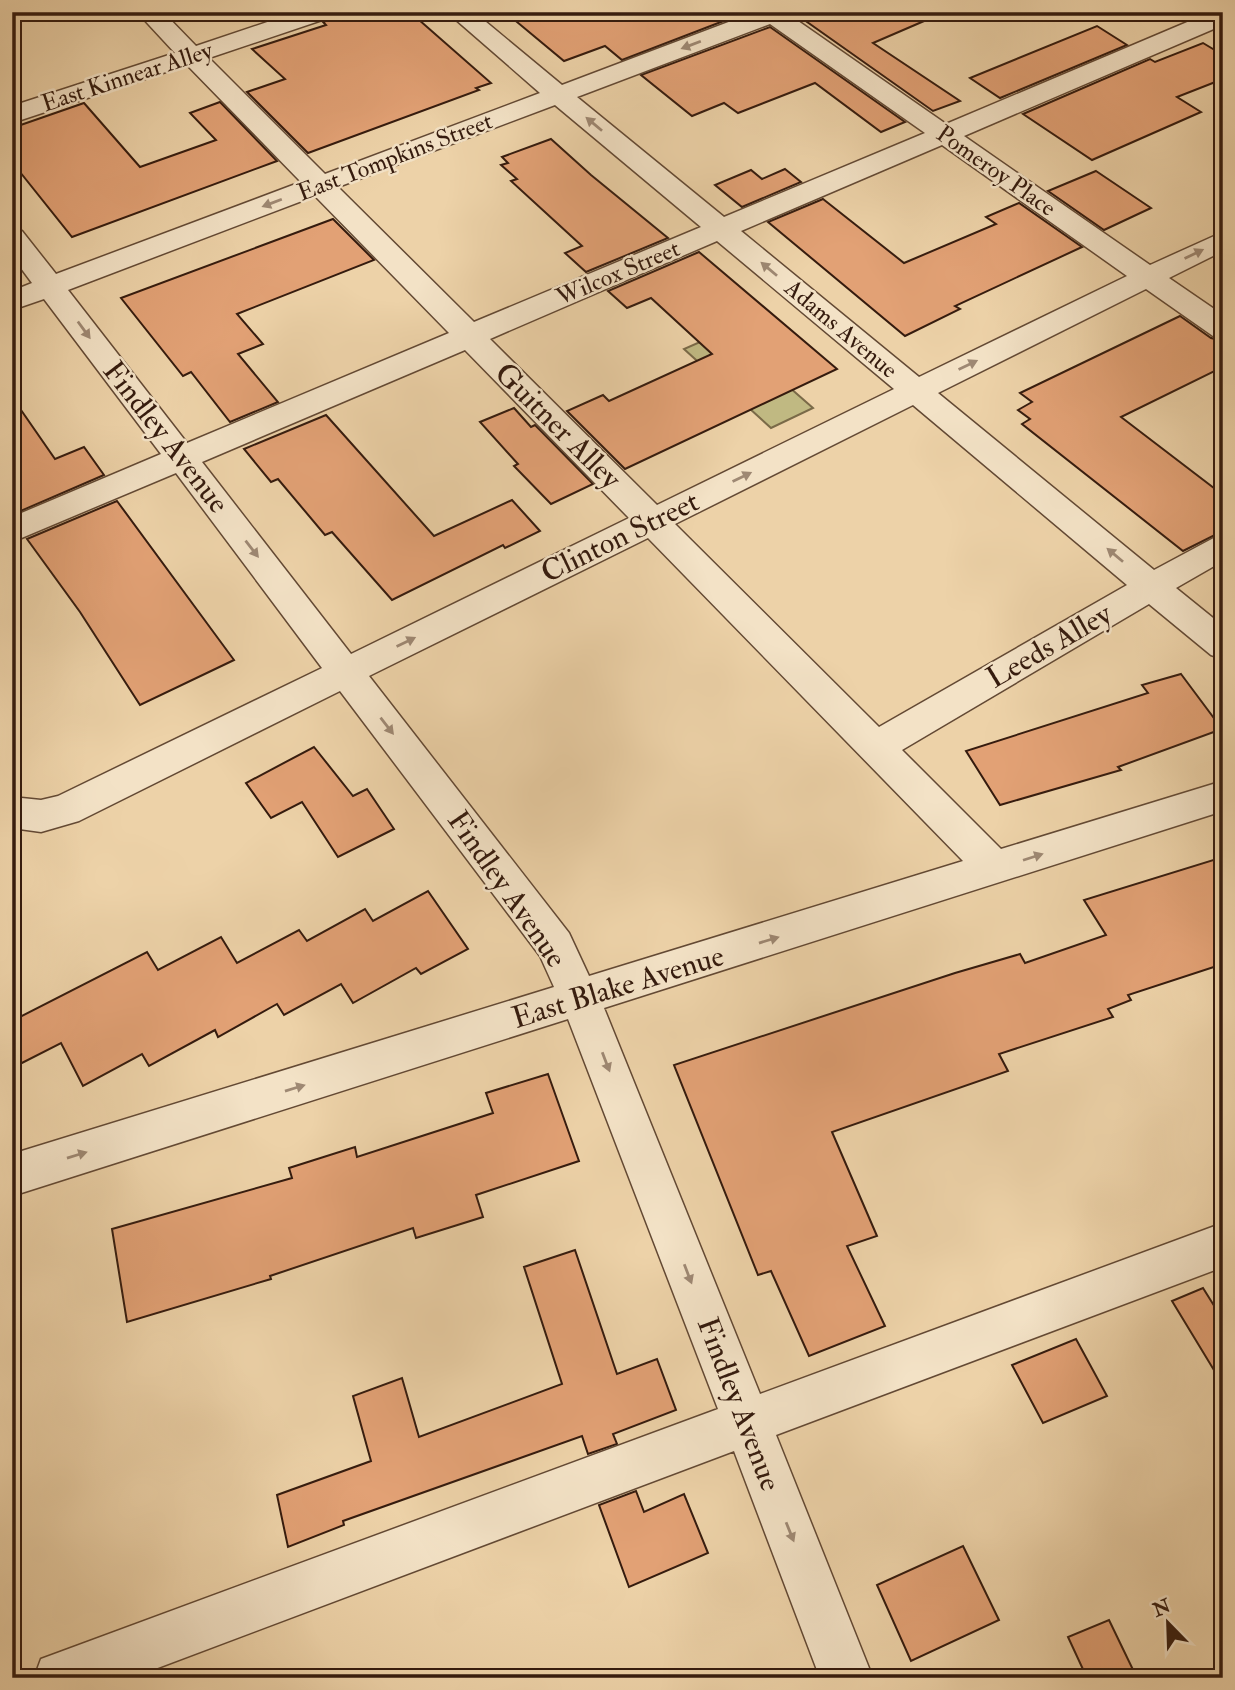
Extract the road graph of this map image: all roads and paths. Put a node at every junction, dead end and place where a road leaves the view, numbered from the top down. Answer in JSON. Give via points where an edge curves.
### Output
{"nodes":[{"id":1,"x":149,"y":12,"type":"edge"},
{"id":2,"x":322,"y":12,"type":"edge"},
{"id":3,"x":459,"y":12,"type":"edge"},
{"id":4,"x":773,"y":13,"type":"edge"},
{"id":5,"x":1222,"y":14,"type":"edge"},
{"id":6,"x":192,"y":56,"type":"junction"},
{"id":7,"x":559,"y":95,"type":"junction"},
{"id":8,"x":12,"y":115,"type":"edge"},
{"id":9,"x":944,"y":135,"type":"junction"},
{"id":10,"x":320,"y":185,"type":"junction"},
{"id":11,"x":721,"y":229,"type":"junction"},
{"id":12,"x":12,"y":237,"type":"edge"},
{"id":13,"x":1223,"y":240,"type":"edge"},
{"id":14,"x":1148,"y":277,"type":"junction"},
{"id":15,"x":51,"y":287,"type":"junction"},
{"id":16,"x":12,"y":301,"type":"edge"},
{"id":17,"x":1223,"y":329,"type":"edge"},
{"id":18,"x":469,"y":336,"type":"junction"},
{"id":19,"x":916,"y":390,"type":"junction"},
{"id":20,"x":181,"y":458,"type":"junction"},
{"id":21,"x":652,"y":521,"type":"junction"},
{"id":22,"x":12,"y":530,"type":"edge"},
{"id":23,"x":1223,"y":545,"type":"edge"},
{"id":24,"x":1153,"y":586,"type":"junction"},
{"id":25,"x":1223,"y":646,"type":"edge"},
{"id":26,"x":345,"y":672,"type":"junction"},
{"id":27,"x":876,"y":747,"type":"junction"},
{"id":28,"x":1223,"y":796,"type":"edge"},
{"id":29,"x":12,"y":812,"type":"edge"},
{"id":30,"x":996,"y":869,"type":"junction"},
{"id":31,"x":580,"y":999,"type":"junction"},
{"id":32,"x":12,"y":1175,"type":"edge"},
{"id":33,"x":1223,"y":1245,"type":"edge"},
{"id":34,"x":746,"y":1422,"type":"junction"},
{"id":35,"x":60,"y":1678,"type":"edge"},
{"id":36,"x":847,"y":1678,"type":"edge"}],
"edges":[{"from":1,"to":6,"type":"street","name":"Guitner Alley"},
{"from":2,"to":6,"type":"street","name":"East Kinnear Alley"},
{"from":3,"to":7,"type":"street","name":"Adams Avenue"},
{"from":4,"to":7,"type":"street","name":"East Tompkins Street","one_way":true},
{"from":4,"to":9,"type":"street","name":"Pomeroy Place"},
{"from":5,"to":9,"type":"street","name":"Wilcox Street"},
{"from":6,"to":8,"type":"street","name":"East Kinnear Alley"},
{"from":6,"to":10,"type":"street","name":"Guitner Alley"},
{"from":7,"to":10,"type":"street","name":"East Tompkins Street"},
{"from":11,"to":7,"type":"street","name":"Adams Avenue","one_way":true},
{"from":9,"to":11,"type":"street","name":"Wilcox Street"},
{"from":9,"to":14,"type":"street","name":"Pomeroy Place"},
{"from":10,"to":15,"type":"street","name":"East Tompkins Street","one_way":true},
{"from":10,"to":18,"type":"street","name":"Guitner Alley"},
{"from":11,"to":18,"type":"street","name":"Wilcox Street"},
{"from":19,"to":11,"type":"street","name":"Adams Avenue","one_way":true},
{"from":12,"to":15,"type":"street","name":"Findley Avenue"},
{"from":14,"to":13,"type":"street","name":"Clinton Street","one_way":true},
{"from":14,"to":17,"type":"street","name":"Pomeroy Place"},
{"from":19,"to":14,"type":"street","name":"Clinton Street","one_way":true},
{"from":15,"to":16,"type":"street","name":"East Tompkins Street"},
{"from":15,"to":20,"type":"street","name":"Findley Avenue","one_way":true},
{"from":18,"to":20,"type":"street","name":"Wilcox Street"},
{"from":18,"to":21,"type":"street","name":"Guitner Alley"},
{"from":21,"to":19,"type":"street","name":"Clinton Street","one_way":true},
{"from":24,"to":19,"type":"street","name":"Adams Avenue","one_way":true},
{"from":20,"to":22,"type":"street","name":"Wilcox Street"},
{"from":20,"to":26,"type":"street","name":"Findley Avenue","one_way":true},
{"from":26,"to":21,"type":"street","name":"Clinton Street","one_way":true},
{"from":21,"to":27,"type":"street","name":"Guitner Alley"},
{"from":23,"to":24,"type":"street","name":"Leeds Alley"},
{"from":24,"to":25,"type":"street","name":"Adams Avenue"},
{"from":24,"to":27,"type":"street","name":"Leeds Alley"},
{"from":26,"to":29,"type":"street","name":"Clinton Street","via":[[66,810],[41,816]]},
{"from":26,"to":31,"type":"street","name":"Findley Avenue","one_way":true,"via":[[555,945]]},
{"from":27,"to":30,"type":"street","name":"Guitner Alley"},
{"from":30,"to":28,"type":"street","name":"East Blake Avenue","one_way":true},
{"from":31,"to":30,"type":"street","name":"East Blake Avenue","one_way":true},
{"from":32,"to":31,"type":"street","name":"East Blake Avenue","one_way":true},
{"from":31,"to":34,"type":"street","name":"Findley Avenue","one_way":true},
{"from":33,"to":34,"type":"street"},
{"from":34,"to":35,"type":"street"},
{"from":34,"to":36,"type":"street","name":"Findley Avenue","one_way":true}]}
